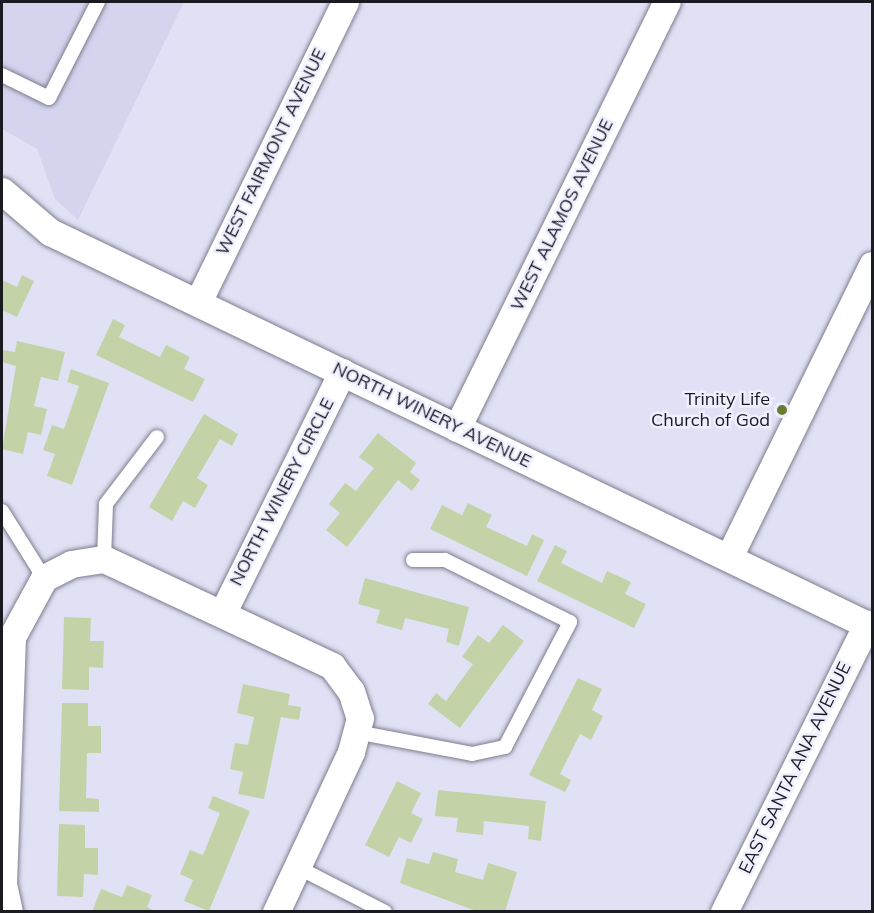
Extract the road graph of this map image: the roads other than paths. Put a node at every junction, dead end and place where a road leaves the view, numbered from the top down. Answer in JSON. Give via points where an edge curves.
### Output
{"nodes":[{"id":1,"x":98,"y":2,"type":"edge"},
{"id":2,"x":345,"y":2,"type":"edge"},
{"id":3,"x":667,"y":2,"type":"edge"},
{"id":4,"x":2,"y":75,"type":"edge"},
{"id":5,"x":2,"y":191,"type":"edge"},
{"id":6,"x":873,"y":265,"type":"edge"},
{"id":7,"x":198,"y":302,"type":"junction"},
{"id":8,"x":342,"y":372,"type":"junction"},
{"id":9,"x":457,"y":428,"type":"junction"},
{"id":10,"x":157,"y":437,"type":"dead end"},
{"id":11,"x":2,"y":510,"type":"edge"},
{"id":12,"x":729,"y":557,"type":"junction"},
{"id":13,"x":104,"y":559,"type":"junction"},
{"id":14,"x":413,"y":561,"type":"dead end"},
{"id":15,"x":44,"y":578,"type":"junction"},
{"id":16,"x":223,"y":612,"type":"junction"},
{"id":17,"x":870,"y":625,"type":"edge"},
{"id":18,"x":6,"y":672,"type":"edge"},
{"id":19,"x":357,"y":732,"type":"junction"},
{"id":20,"x":2,"y":861,"type":"edge"},
{"id":21,"x":297,"y":867,"type":"junction"},
{"id":22,"x":9,"y":912,"type":"edge"},
{"id":23,"x":276,"y":912,"type":"edge"},
{"id":24,"x":386,"y":912,"type":"edge"},
{"id":25,"x":724,"y":912,"type":"edge"}],
"edges":[{"from":1,"to":4,"type":"lane","via":[[49,99]]},
{"from":2,"to":7,"type":"street","name":"WEST FAIRMONT AVENUE"},
{"from":3,"to":9,"type":"street","name":"WEST ALAMOS AVENUE"},
{"from":5,"to":7,"type":"street","name":"NORTH WINERY AVENUE","via":[[50,232]]},
{"from":6,"to":12,"type":"street"},
{"from":7,"to":8,"type":"street","name":"NORTH WINERY AVENUE"},
{"from":8,"to":9,"type":"street","name":"NORTH WINERY AVENUE"},
{"from":8,"to":16,"type":"street","name":"NORTH WINERY CIRCLE"},
{"from":9,"to":12,"type":"street","name":"NORTH WINERY AVENUE"},
{"from":10,"to":13,"type":"lane","via":[[106,504]]},
{"from":11,"to":15,"type":"lane"},
{"from":12,"to":17,"type":"street","name":"NORTH WINERY AVENUE"},
{"from":13,"to":15,"type":"street","via":[[71,564]]},
{"from":13,"to":16,"type":"street"},
{"from":14,"to":19,"type":"lane","via":[[445,560],[570,622],[505,747],[472,754]]},
{"from":15,"to":18,"type":"street","via":[[12,637]]},
{"from":16,"to":19,"type":"street","via":[[332,666],[351,692],[360,718]]},
{"from":17,"to":25,"type":"street","name":"EAST SANTA ANA AVENUE"},
{"from":18,"to":20,"type":"street"},
{"from":19,"to":21,"type":"street"},
{"from":20,"to":22,"type":"street"},
{"from":21,"to":23,"type":"street"},
{"from":21,"to":24,"type":"lane"}]}
